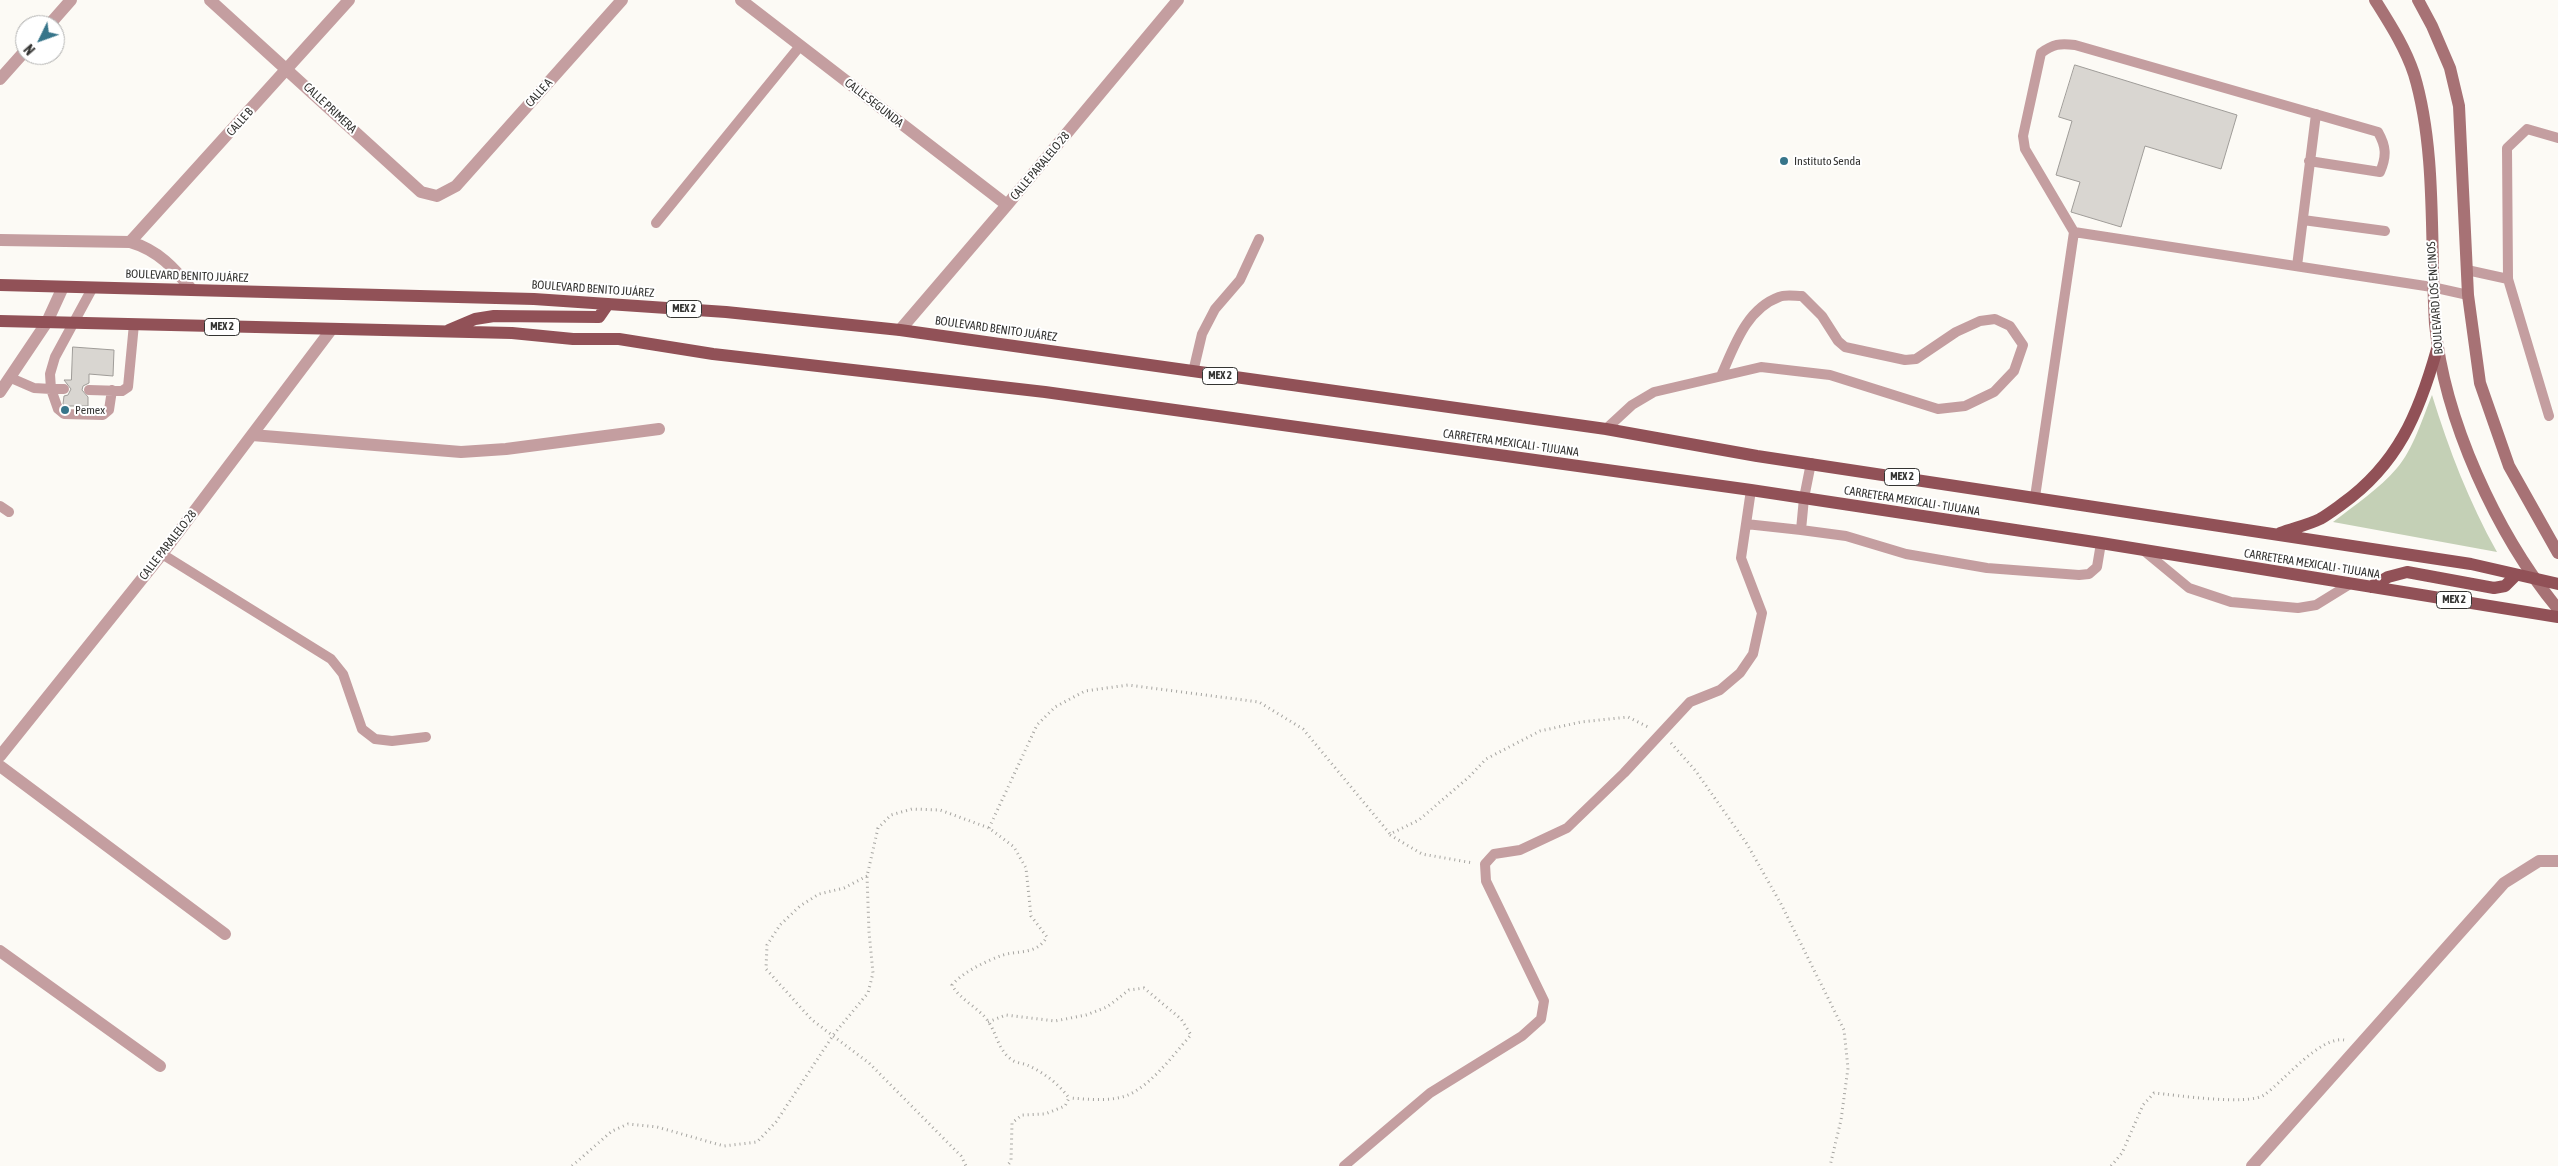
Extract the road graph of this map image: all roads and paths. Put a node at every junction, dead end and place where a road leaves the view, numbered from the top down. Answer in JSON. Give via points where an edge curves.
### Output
{"nodes":[{"id":1,"x":71,"y":0,"type":"edge"},
{"id":2,"x":210,"y":0,"type":"edge"},
{"id":3,"x":349,"y":0,"type":"edge"},
{"id":4,"x":622,"y":0,"type":"edge"},
{"id":5,"x":741,"y":0,"type":"edge"},
{"id":6,"x":1178,"y":0,"type":"edge"},
{"id":7,"x":2375,"y":0,"type":"edge"},
{"id":8,"x":2418,"y":0,"type":"edge"},
{"id":9,"x":58,"y":15,"type":"edge"},
{"id":10,"x":800,"y":46,"type":"junction"},
{"id":11,"x":15,"y":63,"type":"edge"},
{"id":12,"x":288,"y":70,"type":"junction"},
{"id":13,"x":0,"y":79,"type":"edge"},
{"id":14,"x":2316,"y":114,"type":"junction"},
{"id":15,"x":2558,"y":138,"type":"edge"},
{"id":16,"x":2310,"y":161,"type":"junction"},
{"id":17,"x":456,"y":186,"type":"joint"},
{"id":18,"x":1007,"y":206,"type":"junction"},
{"id":19,"x":2303,"y":220,"type":"junction"},
{"id":20,"x":656,"y":223,"type":"dead end"},
{"id":21,"x":2385,"y":231,"type":"dead end"},
{"id":22,"x":2074,"y":232,"type":"junction"},
{"id":23,"x":1259,"y":238,"type":"dead end"},
{"id":24,"x":0,"y":240,"type":"edge"},
{"id":25,"x":130,"y":242,"type":"junction"},
{"id":26,"x":2297,"y":266,"type":"junction"},
{"id":27,"x":2467,"y":270,"type":"junction"},
{"id":28,"x":2508,"y":279,"type":"junction"},
{"id":29,"x":0,"y":285,"type":"edge"},
{"id":30,"x":63,"y":287,"type":"junction"},
{"id":31,"x":93,"y":287,"type":"junction"},
{"id":32,"x":2432,"y":287,"type":"junction"},
{"id":33,"x":192,"y":290,"type":"junction"},
{"id":34,"x":2468,"y":295,"type":"junction"},
{"id":35,"x":608,"y":304,"type":"junction"},
{"id":36,"x":0,"y":321,"type":"edge"},
{"id":37,"x":47,"y":322,"type":"junction"},
{"id":38,"x":75,"y":323,"type":"junction"},
{"id":39,"x":134,"y":324,"type":"junction"},
{"id":40,"x":332,"y":330,"type":"junction"},
{"id":41,"x":900,"y":330,"type":"junction"},
{"id":42,"x":444,"y":332,"type":"junction"},
{"id":43,"x":2437,"y":349,"type":"junction"},
{"id":44,"x":1193,"y":372,"type":"junction"},
{"id":45,"x":1721,"y":376,"type":"junction"},
{"id":46,"x":11,"y":378,"type":"junction"},
{"id":47,"x":1268,"y":383,"type":"joint"},
{"id":48,"x":51,"y":389,"type":"junction"},
{"id":49,"x":64,"y":389,"type":"dead end"},
{"id":50,"x":88,"y":390,"type":"dead end"},
{"id":51,"x":112,"y":390,"type":"junction"},
{"id":52,"x":0,"y":392,"type":"edge"},
{"id":53,"x":2549,"y":416,"type":"dead end"},
{"id":54,"x":659,"y":429,"type":"dead end"},
{"id":55,"x":1606,"y":429,"type":"junction"},
{"id":56,"x":252,"y":435,"type":"junction"},
{"id":57,"x":1811,"y":463,"type":"junction"},
{"id":58,"x":1751,"y":490,"type":"junction"},
{"id":59,"x":2035,"y":497,"type":"junction"},
{"id":60,"x":1804,"y":498,"type":"junction"},
{"id":61,"x":0,"y":506,"type":"edge"},
{"id":62,"x":9,"y":512,"type":"dead end"},
{"id":63,"x":1746,"y":524,"type":"junction"},
{"id":64,"x":1801,"y":530,"type":"junction"},
{"id":65,"x":2279,"y":533,"type":"junction"},
{"id":66,"x":2100,"y":543,"type":"junction"},
{"id":67,"x":2142,"y":550,"type":"junction"},
{"id":68,"x":2558,"y":553,"type":"edge"},
{"id":69,"x":162,"y":554,"type":"junction"},
{"id":70,"x":2516,"y":575,"type":"junction"},
{"id":71,"x":2533,"y":579,"type":"junction"},
{"id":72,"x":2350,"y":584,"type":"junction"},
{"id":73,"x":2558,"y":584,"type":"edge"},
{"id":74,"x":2371,"y":587,"type":"junction"},
{"id":75,"x":2558,"y":609,"type":"edge"},
{"id":76,"x":2558,"y":616,"type":"edge"},
{"id":77,"x":1662,"y":734,"type":"junction"},
{"id":78,"x":426,"y":736,"type":"dead end"},
{"id":79,"x":0,"y":756,"type":"edge"},
{"id":80,"x":0,"y":766,"type":"edge"},
{"id":81,"x":989,"y":828,"type":"junction"},
{"id":82,"x":1390,"y":834,"type":"junction"},
{"id":83,"x":2558,"y":861,"type":"edge"},
{"id":84,"x":1485,"y":864,"type":"junction"},
{"id":85,"x":867,"y":876,"type":"junction"},
{"id":86,"x":225,"y":934,"type":"dead end"},
{"id":87,"x":0,"y":951,"type":"edge"},
{"id":88,"x":988,"y":1022,"type":"junction"},
{"id":89,"x":834,"y":1034,"type":"junction"},
{"id":90,"x":2362,"y":1042,"type":"junction"},
{"id":91,"x":160,"y":1066,"type":"dead end"},
{"id":92,"x":1069,"y":1098,"type":"junction"},
{"id":93,"x":572,"y":1166,"type":"edge"},
{"id":94,"x":966,"y":1166,"type":"edge"},
{"id":95,"x":1007,"y":1166,"type":"edge"},
{"id":96,"x":1344,"y":1166,"type":"edge"},
{"id":97,"x":1830,"y":1166,"type":"edge"},
{"id":98,"x":2111,"y":1166,"type":"edge"},
{"id":99,"x":2252,"y":1166,"type":"edge"}],
"edges":[{"from":1,"to":9,"type":"street"},
{"from":2,"to":12,"type":"street","name":"CALLE PRIMERA"},
{"from":3,"to":12,"type":"street","name":"CALLE B"},
{"from":4,"to":17,"type":"street","name":"CALLE A"},
{"from":5,"to":10,"type":"street","name":"CALLE SEGUNDA"},
{"from":6,"to":18,"type":"street","name":"CALLE PARALELO 28"},
{"from":7,"to":32,"type":"main road","name":"BOULEVARD LOS ENCINOS","via":[[2397,35],[2413,73],[2424,115]]},
{"from":8,"to":27,"type":"main road","via":[[2450,68],[2459,106]]},
{"from":10,"to":18,"type":"street","name":"CALLE SEGUNDA"},
{"from":10,"to":20,"type":"lane"},
{"from":11,"to":13,"type":"street"},
{"from":12,"to":17,"type":"street","name":"CALLE PRIMERA","via":[[421,192],[438,196]]},
{"from":12,"to":25,"type":"street","name":"CALLE B"},
{"from":14,"to":16,"type":"lane"},
{"from":14,"to":16,"type":"lane","via":[[2378,132],[2384,143],[2385,159],[2380,172]]},
{"from":14,"to":22,"type":"lane","via":[[2075,45],[2062,43],[2050,46],[2041,53],[2023,136],[2025,149]]},
{"from":15,"to":28,"type":"lane","via":[[2526,129],[2507,148]]},
{"from":16,"to":19,"type":"lane"},
{"from":18,"to":41,"type":"street","name":"CALLE PARALELO 28"},
{"from":19,"to":21,"type":"lane"},
{"from":19,"to":26,"type":"lane"},
{"from":22,"to":26,"type":"lane"},
{"from":22,"to":59,"type":"lane"},
{"from":23,"to":44,"type":"lane","via":[[1240,280],[1215,309],[1202,334]]},
{"from":24,"to":25,"type":"street"},
{"from":25,"to":33,"type":"street","via":[[159,254]]},
{"from":26,"to":32,"type":"lane"},
{"from":27,"to":28,"type":"lane"},
{"from":27,"to":34,"type":"main road"},
{"from":28,"to":53,"type":"lane"},
{"from":29,"to":30,"type":"main road","name":"BOULEVARD BENITO JUÁREZ","number":"MEX 2"},
{"from":30,"to":31,"type":"main road","name":"BOULEVARD BENITO JUÁREZ","number":"MEX 2"},
{"from":30,"to":37,"type":"street"},
{"from":31,"to":33,"type":"main road","name":"BOULEVARD BENITO JUÁREZ","number":"MEX 2"},
{"from":31,"to":38,"type":"lane"},
{"from":32,"to":34,"type":"lane"},
{"from":32,"to":43,"type":"main road","name":"BOULEVARD LOS ENCINOS"},
{"from":33,"to":35,"type":"main road","name":"BOULEVARD BENITO JUÁREZ","number":"MEX 2","via":[[534,299]]},
{"from":34,"to":68,"type":"main road","via":[[2480,383],[2492,419],[2509,466]]},
{"from":35,"to":41,"type":"main road","name":"BOULEVARD BENITO JUÁREZ","number":"MEX 2"},
{"from":35,"to":42,"type":"main road","via":[[599,317],[494,316],[476,319]]},
{"from":36,"to":37,"type":"main road","number":"MEX 2"},
{"from":37,"to":38,"type":"main road","number":"MEX 2"},
{"from":37,"to":46,"type":"street"},
{"from":38,"to":39,"type":"main road","number":"MEX 2"},
{"from":38,"to":48,"type":"lane","via":[[56,357],[50,374]]},
{"from":39,"to":40,"type":"main road","number":"MEX 2"},
{"from":39,"to":51,"type":"lane","via":[[128,387],[122,391]]},
{"from":40,"to":42,"type":"main road","number":"MEX 2"},
{"from":40,"to":56,"type":"street","name":"CALLE PARALELO 28"},
{"from":41,"to":44,"type":"main road","name":"BOULEVARD BENITO JUÁREZ","number":"MEX 2"},
{"from":42,"to":58,"type":"main road","name":"CARRETERA MEXICALI - TIJUANA","number":"MEX 2","via":[[619,339],[713,354],[1045,392]]},
{"from":43,"to":65,"type":"main road","via":[[2418,407],[2398,448],[2386,464],[2366,485],[2320,519]]},
{"from":43,"to":71,"type":"main road","name":"BOULEVARD LOS ENCINOS","via":[[2460,430],[2481,482],[2504,531]]},
{"from":44,"to":47,"type":"main road","name":"BOULEVARD BENITO JUÁREZ","number":"MEX 2"},
{"from":45,"to":45,"type":"lane","via":[[1761,367],[1830,375],[1938,409],[1966,406],[1994,392],[2014,371],[2023,345],[2010,326],[1996,319],[1980,321],[1956,332],[1916,359],[1905,360],[1845,347],[1802,296],[1780,296],[1756,311],[1737,339]]},
{"from":45,"to":55,"type":"lane","via":[[1654,392],[1632,405]]},
{"from":46,"to":48,"type":"lane","via":[[34,388]]},
{"from":46,"to":52,"type":"street"},
{"from":47,"to":55,"type":"main road","name":"CARRETERA MEXICALI - TIJUANA","number":"MEX 2"},
{"from":48,"to":49,"type":"lane"},
{"from":48,"to":51,"type":"lane","via":[[58,409],[64,414],[103,415],[109,410]]},
{"from":50,"to":51,"type":"lane"},
{"from":54,"to":56,"type":"street","via":[[460,452]]},
{"from":55,"to":57,"type":"main road","name":"CARRETERA MEXICALI - TIJUANA","number":"MEX 2"},
{"from":56,"to":69,"type":"street","name":"CALLE PARALELO 28"},
{"from":57,"to":59,"type":"main road","name":"CARRETERA MEXICALI - TIJUANA","number":"MEX 2"},
{"from":57,"to":60,"type":"lane"},
{"from":58,"to":60,"type":"main road","name":"CARRETERA MEXICALI - TIJUANA","number":"MEX 2"},
{"from":58,"to":63,"type":"lane"},
{"from":59,"to":65,"type":"main road","name":"CARRETERA MEXICALI - TIJUANA","number":"MEX 2"},
{"from":60,"to":64,"type":"lane"},
{"from":60,"to":66,"type":"main road","name":"CARRETERA MEXICALI - TIJUANA","number":"MEX 2"},
{"from":61,"to":62,"type":"lane"},
{"from":63,"to":64,"type":"lane"},
{"from":63,"to":77,"type":"lane","via":[[1741,558],[1762,613],[1753,654],[1740,673],[1720,690],[1690,702]]},
{"from":64,"to":66,"type":"lane","via":[[1846,536],[1906,554],[1987,568],[2078,575],[2089,574],[2097,567]]},
{"from":65,"to":70,"type":"main road","name":"CARRETERA MEXICALI - TIJUANA","number":"MEX 2","via":[[2471,564]]},
{"from":66,"to":67,"type":"main road","name":"CARRETERA MEXICALI - TIJUANA","number":"MEX 2"},
{"from":67,"to":72,"type":"main road","name":"CARRETERA MEXICALI - TIJUANA","number":"MEX 2"},
{"from":67,"to":72,"type":"lane","via":[[2189,588],[2231,602],[2298,608],[2316,605]]},
{"from":69,"to":78,"type":"lane","via":[[331,659],[343,674],[362,729],[375,739],[392,741]]},
{"from":69,"to":79,"type":"street","name":"CALLE PARALELO 28"},
{"from":70,"to":71,"type":"main road","name":"CARRETERA MEXICALI - TIJUANA","number":"MEX 2"},
{"from":70,"to":74,"type":"main road","via":[[2505,586],[2494,588],[2407,572],[2388,577]]},
{"from":71,"to":73,"type":"main road","name":"CARRETERA MEXICALI - TIJUANA","number":"MEX 2"},
{"from":71,"to":75,"type":"main road","name":"BOULEVARD LOS ENCINOS"},
{"from":72,"to":74,"type":"main road","name":"CARRETERA MEXICALI - TIJUANA","number":"MEX 2"},
{"from":74,"to":76,"type":"main road","name":"CARRETERA MEXICALI - TIJUANA","number":"MEX 2"},
{"from":77,"to":82,"type":"path","via":[[1628,718],[1581,722],[1540,731],[1486,759],[1419,820]]},
{"from":77,"to":84,"type":"lane","via":[[1567,828],[1520,850],[1494,854]]},
{"from":77,"to":97,"type":"path","via":[[1695,770],[1747,844],[1844,1030],[1848,1068],[1841,1120]]},
{"from":80,"to":86,"type":"street"},
{"from":81,"to":82,"type":"path","via":[[1037,725],[1055,706],[1084,691],[1128,685],[1258,702],[1303,729]]},
{"from":81,"to":85,"type":"path","via":[[940,810],[912,809],[891,815],[878,828]]},
{"from":81,"to":88,"type":"path","via":[[1014,847],[1026,868],[1031,916],[1047,937],[1031,952],[1000,956],[959,977],[952,985],[957,994]]},
{"from":82,"to":84,"type":"path","via":[[1422,854]]},
{"from":83,"to":90,"type":"street","via":[[2539,861],[2504,883]]},
{"from":84,"to":96,"type":"lane","via":[[1486,881],[1544,1001],[1542,1019],[1522,1036],[1430,1093]]},
{"from":85,"to":89,"type":"path","via":[[873,973],[868,992]]},
{"from":85,"to":89,"type":"path","via":[[844,888],[819,894],[800,906],[767,945],[766,969],[812,1020]]},
{"from":87,"to":91,"type":"street"},
{"from":88,"to":92,"type":"path","via":[[1007,1056],[1061,1086]]},
{"from":88,"to":92,"type":"path","via":[[1006,1015],[1056,1021],[1086,1015],[1107,1007],[1129,990],[1144,988],[1182,1019],[1191,1034],[1133,1093],[1108,1099]]},
{"from":89,"to":93,"type":"path","via":[[776,1122],[757,1142],[724,1146],[657,1127],[628,1124],[612,1131]]},
{"from":89,"to":94,"type":"path","via":[[869,1063],[961,1156]]},
{"from":90,"to":98,"type":"path","via":[[2335,1038],[2317,1049],[2262,1097],[2246,1101],[2154,1093],[2143,1105],[2122,1153]]},
{"from":90,"to":99,"type":"street"},
{"from":92,"to":95,"type":"path","via":[[1065,1106],[1045,1114],[1022,1115],[1012,1123],[1011,1161]]}]}
